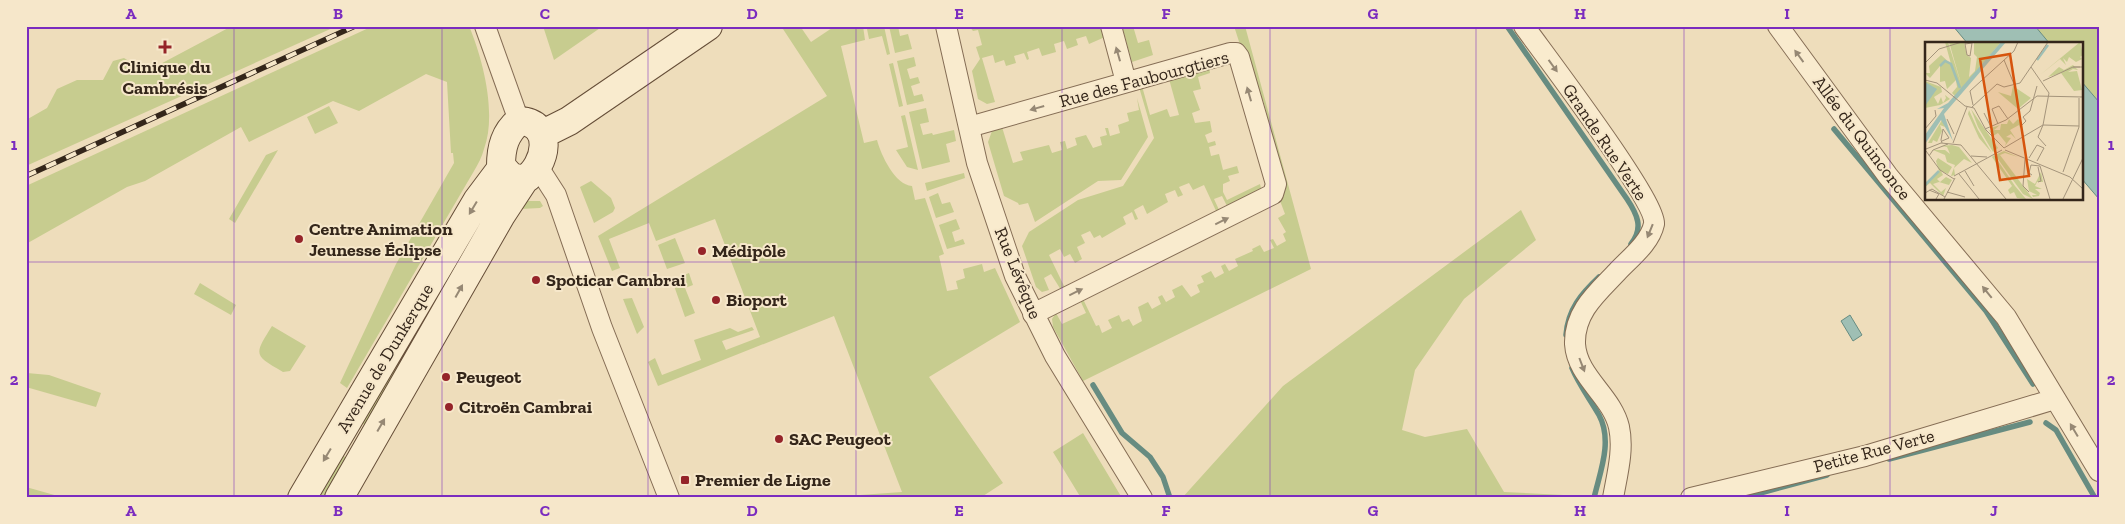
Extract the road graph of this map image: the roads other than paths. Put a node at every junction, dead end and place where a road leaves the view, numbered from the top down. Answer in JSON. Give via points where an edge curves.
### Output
{"nodes":[{"id":1,"x":485,"y":26,"type":"edge"},
{"id":2,"x":708,"y":26,"type":"edge"},
{"id":3,"x":946,"y":26,"type":"edge"},
{"id":4,"x":1110,"y":26,"type":"edge"},
{"id":5,"x":1524,"y":26,"type":"edge"},
{"id":6,"x":1778,"y":26,"type":"edge"},
{"id":7,"x":1126,"y":82,"type":"junction"},
{"id":8,"x":519,"y":121,"type":"junction"},
{"id":9,"x":969,"y":127,"type":"junction"},
{"id":10,"x":542,"y":134,"type":"junction"},
{"id":11,"x":521,"y":172,"type":"junction"},
{"id":12,"x":1032,"y":314,"type":"junction"},
{"id":13,"x":2055,"y":399,"type":"junction"},
{"id":14,"x":2099,"y":471,"type":"edge"},
{"id":15,"x":302,"y":498,"type":"edge"},
{"id":16,"x":339,"y":498,"type":"edge"},
{"id":17,"x":669,"y":498,"type":"edge"},
{"id":18,"x":1142,"y":498,"type":"edge"},
{"id":19,"x":1613,"y":498,"type":"edge"},
{"id":20,"x":1691,"y":498,"type":"edge"}],
"edges":[{"from":1,"to":8,"type":"street"},
{"from":2,"to":10,"type":"main road","via":[[569,120]]},
{"from":3,"to":9,"type":"street","name":"Rue Lévêque"},
{"from":7,"to":4,"type":"street","one_way":true},
{"from":5,"to":19,"type":"street","name":"Grande Rue Verte","one_way":true,"via":[[1612,149],[1654,217],[1654,225],[1646,241],[1583,310],[1575,333],[1575,346],[1584,372],[1619,426],[1621,450]]},
{"from":13,"to":6,"type":"street","name":"Allée du Quinconce","one_way":true,"via":[[1998,306],[1888,176]]},
{"from":7,"to":9,"type":"street","name":"Rue des Faubourgtiers","one_way":true},
{"from":12,"to":7,"type":"street","name":"Rue des Faubourgtiers","one_way":true,"via":[[1275,192],[1276,184],[1236,53]]},
{"from":8,"to":10,"type":"main road","via":[[533,123]]},
{"from":8,"to":11,"type":"main road","name":"Avenue de Dunkerque","via":[[503,144]]},
{"from":9,"to":12,"type":"street","name":"Rue Lévêque","via":[[977,163]]},
{"from":10,"to":11,"type":"main road","name":"Avenue de Dunkerque","via":[[544,144]]},
{"from":11,"to":15,"type":"main road","name":"Avenue de Dunkerque","one_way":true,"via":[[477,201]]},
{"from":16,"to":11,"type":"main road","name":"Avenue de Dunkerque","one_way":true,"via":[[501,215]]},
{"from":11,"to":17,"type":"street","via":[[556,196],[602,328]]},
{"from":12,"to":18,"type":"street","name":"Rue Lévêque","via":[[1079,398]]},
{"from":14,"to":13,"type":"street","name":"Allée du Quinconce","one_way":true},
{"from":13,"to":20,"type":"street","name":"Petite Rue Verte","via":[[1865,456]]}]}
